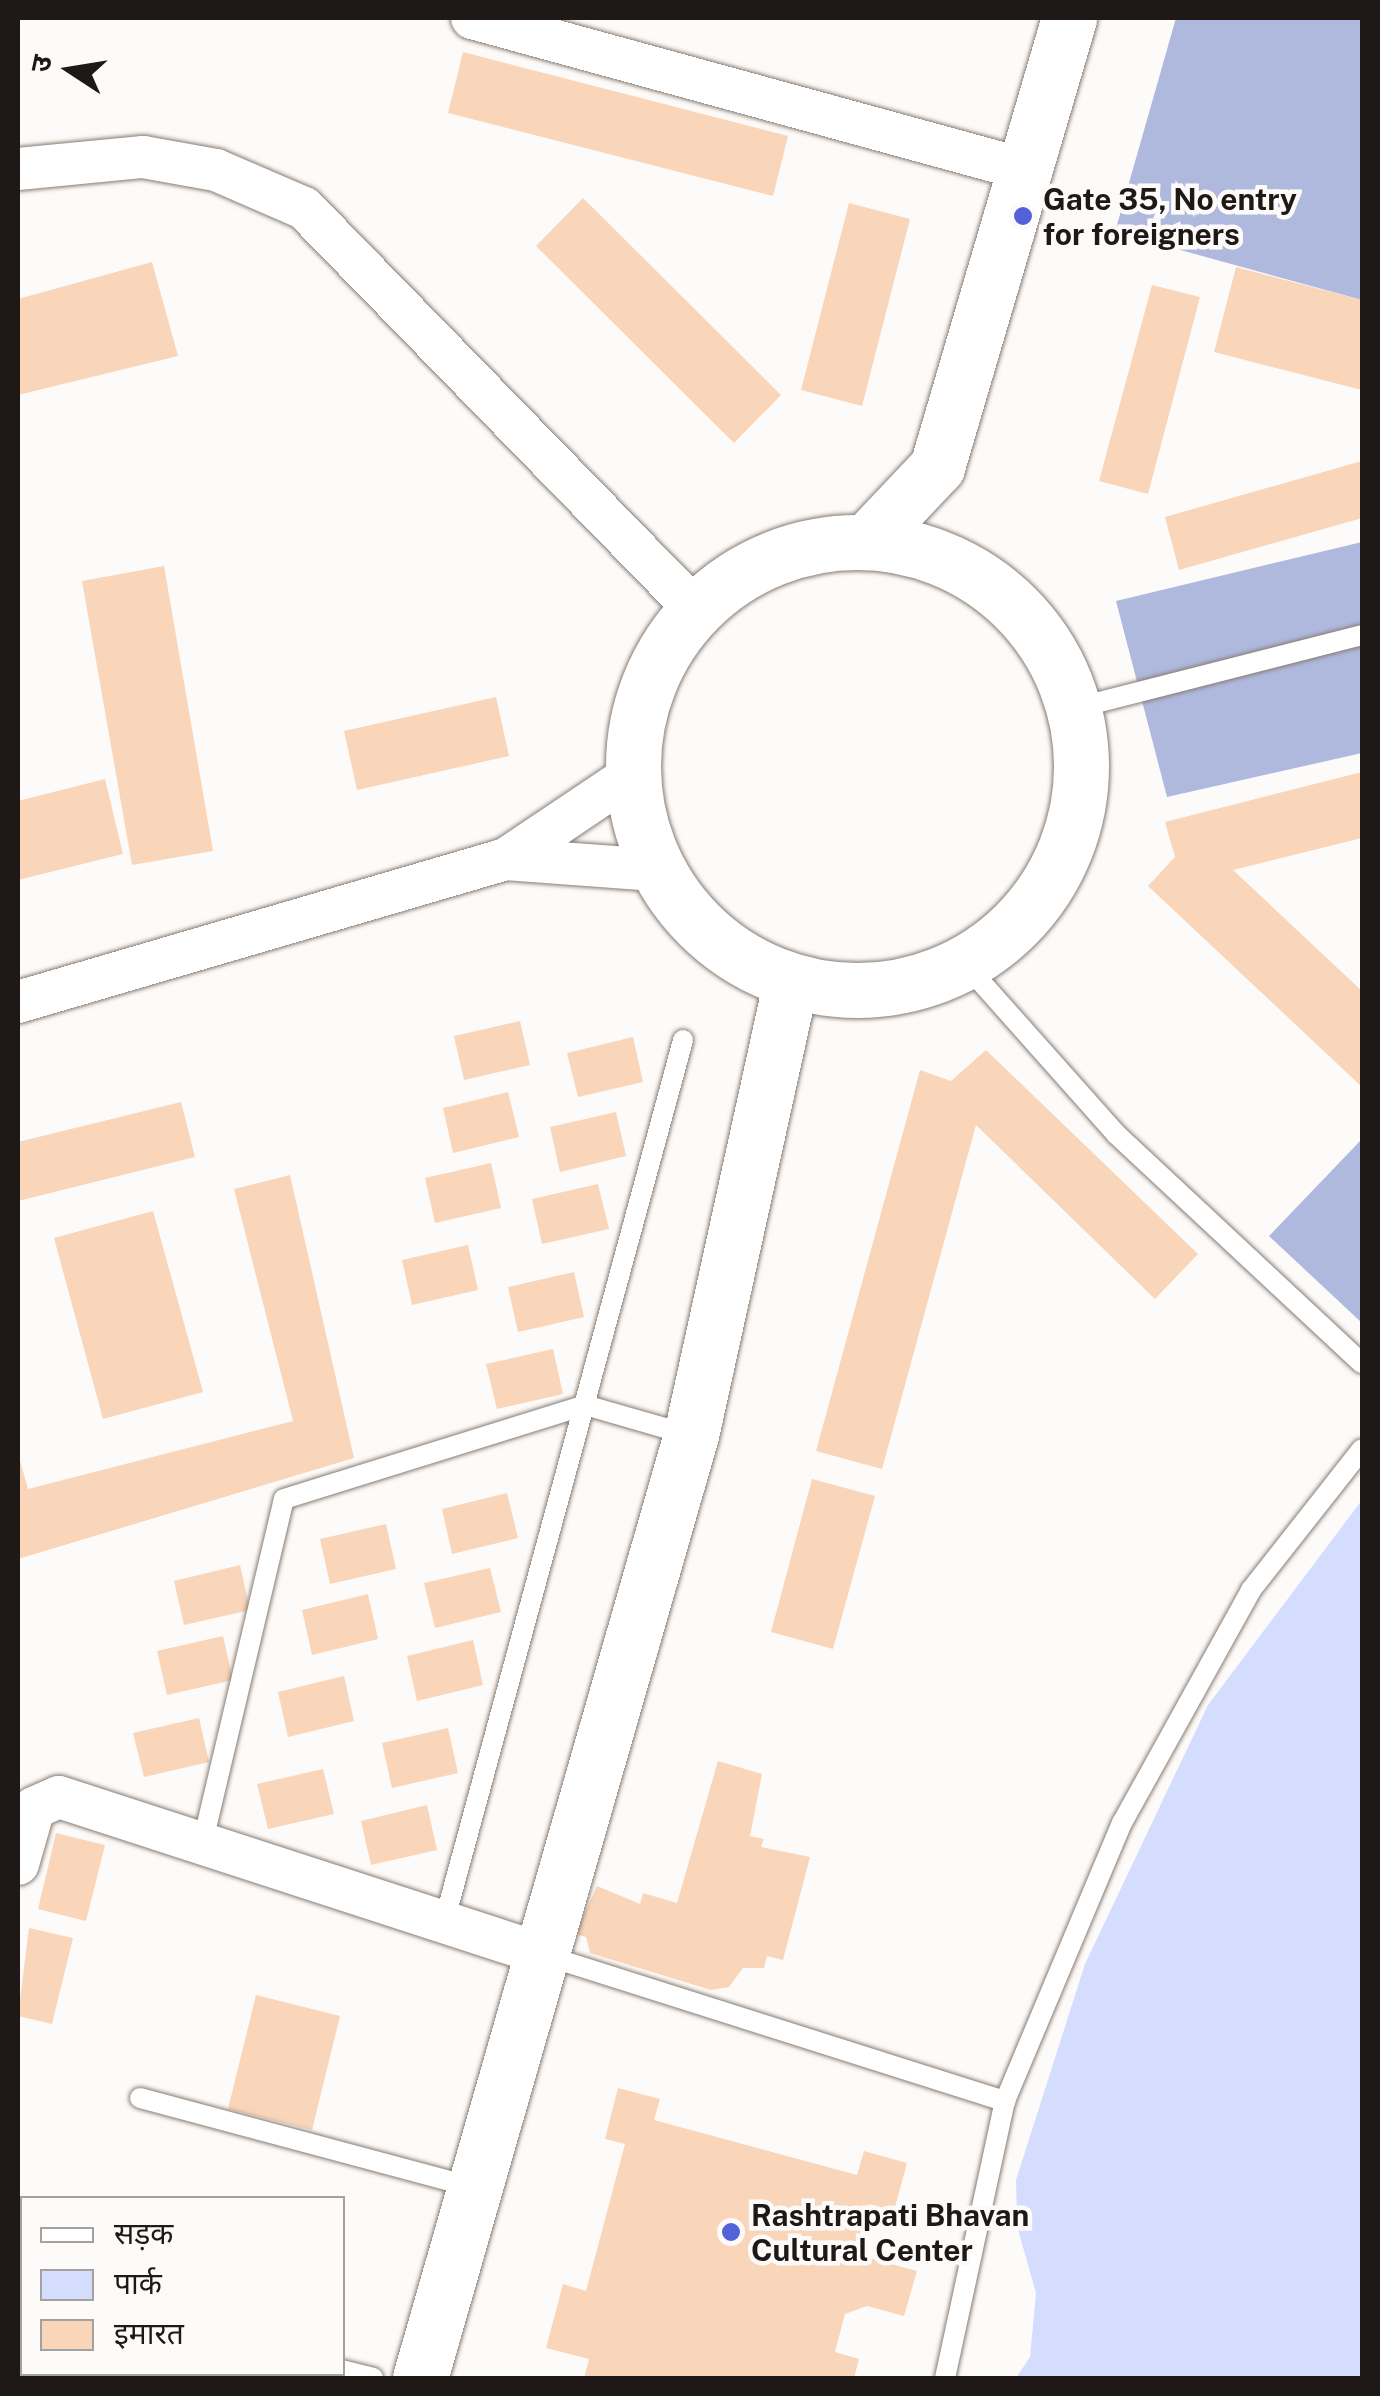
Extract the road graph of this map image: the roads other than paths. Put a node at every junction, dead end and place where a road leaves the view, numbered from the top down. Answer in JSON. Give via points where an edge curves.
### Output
{"nodes":[{"id":1,"x":472,"y":18,"type":"edge"},
{"id":2,"x":1069,"y":18,"type":"edge"},
{"id":3,"x":18,"y":169,"type":"edge"},
{"id":4,"x":1030,"y":170,"type":"junction"},
{"id":5,"x":937,"y":468,"type":"junction"},
{"id":6,"x":867,"y":541,"type":"junction"},
{"id":7,"x":958,"y":562,"type":"junction"},
{"id":8,"x":694,"y":608,"type":"junction"},
{"id":9,"x":1362,"y":635,"type":"edge"},
{"id":10,"x":1076,"y":708,"type":"junction"},
{"id":11,"x":631,"y":775,"type":"junction"},
{"id":12,"x":506,"y":859,"type":"junction"},
{"id":13,"x":655,"y":870,"type":"junction"},
{"id":14,"x":966,"y":965,"type":"junction"},
{"id":15,"x":790,"y":982,"type":"junction"},
{"id":16,"x":18,"y":1002,"type":"edge"},
{"id":17,"x":683,"y":1040,"type":"dead end"},
{"id":18,"x":1362,"y":1363,"type":"edge"},
{"id":19,"x":584,"y":1405,"type":"junction"},
{"id":20,"x":691,"y":1435,"type":"junction"},
{"id":21,"x":1362,"y":1449,"type":"edge"},
{"id":22,"x":204,"y":1841,"type":"junction"},
{"id":23,"x":18,"y":1864,"type":"edge"},
{"id":24,"x":444,"y":1926,"type":"junction"},
{"id":25,"x":542,"y":1954,"type":"junction"},
{"id":26,"x":140,"y":2098,"type":"dead end"},
{"id":27,"x":1005,"y":2100,"type":"junction"},
{"id":28,"x":475,"y":2187,"type":"junction"},
{"id":29,"x":345,"y":2371,"type":"edge"},
{"id":30,"x":373,"y":2378,"type":"edge"},
{"id":31,"x":420,"y":2378,"type":"edge"},
{"id":32,"x":945,"y":2378,"type":"edge"}],
"edges":[{"from":1,"to":4,"type":"street"},
{"from":2,"to":4,"type":"street"},
{"from":3,"to":8,"type":"street","via":[[143,157],[216,170],[304,208]]},
{"from":4,"to":5,"type":"street"},
{"from":5,"to":6,"type":"street"},
{"from":5,"to":7,"type":"street"},
{"from":6,"to":7,"type":"street"},
{"from":6,"to":8,"type":"street","via":[[764,558]]},
{"from":7,"to":10,"type":"street","via":[[1033,622]]},
{"from":8,"to":11,"type":"street","via":[[645,685]]},
{"from":9,"to":10,"type":"lane"},
{"from":10,"to":14,"type":"street","via":[[1082,783],[1064,855],[1024,918]]},
{"from":11,"to":12,"type":"street"},
{"from":11,"to":13,"type":"street"},
{"from":12,"to":13,"type":"street"},
{"from":12,"to":16,"type":"street"},
{"from":13,"to":15,"type":"street","via":[[702,932]]},
{"from":14,"to":15,"type":"street","via":[[868,993]]},
{"from":14,"to":18,"type":"lane","via":[[1116,1134]]},
{"from":15,"to":20,"type":"street"},
{"from":17,"to":19,"type":"lane"},
{"from":19,"to":20,"type":"lane"},
{"from":19,"to":22,"type":"lane","via":[[284,1499]]},
{"from":19,"to":24,"type":"lane"},
{"from":20,"to":25,"type":"street"},
{"from":21,"to":27,"type":"lane","via":[[1251,1590],[1131,1806]]},
{"from":22,"to":23,"type":"street","via":[[59,1797],[34,1808]]},
{"from":22,"to":24,"type":"street"},
{"from":24,"to":25,"type":"street"},
{"from":25,"to":27,"type":"lane"},
{"from":25,"to":28,"type":"street"},
{"from":26,"to":28,"type":"lane"},
{"from":27,"to":32,"type":"lane"},
{"from":28,"to":31,"type":"street"},
{"from":29,"to":30,"type":"lane"}]}
